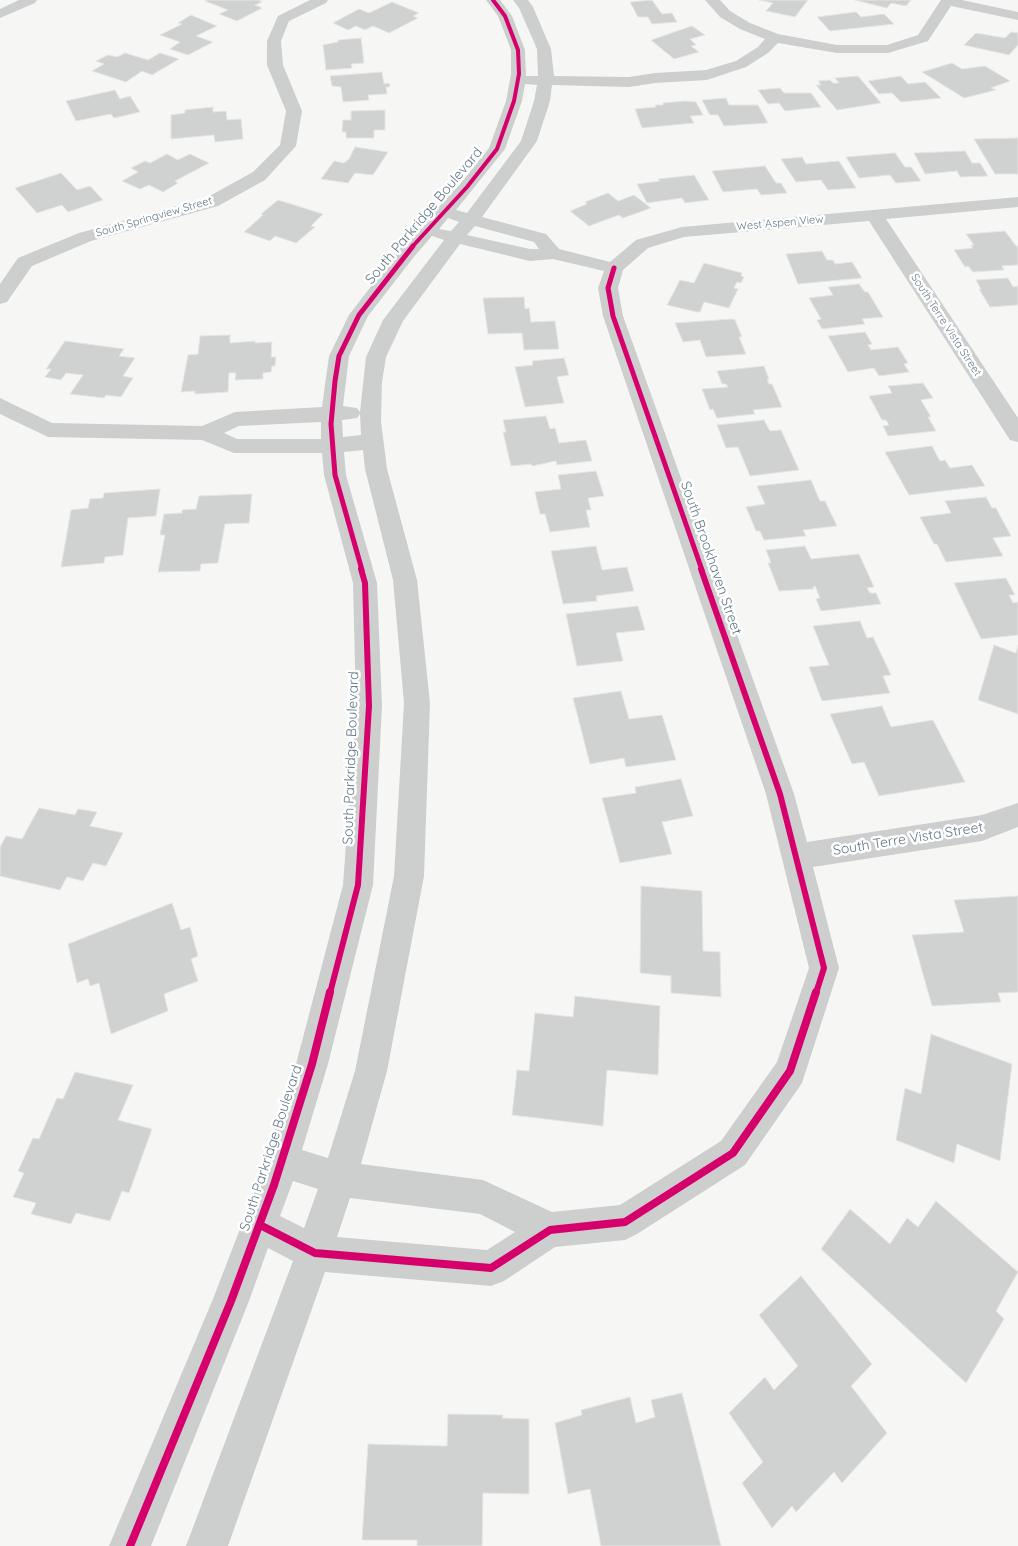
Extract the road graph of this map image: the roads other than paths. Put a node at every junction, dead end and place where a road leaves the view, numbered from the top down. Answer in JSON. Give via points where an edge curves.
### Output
{"nodes":[{"id":1,"x":30,"y":0,"type":"edge"},
{"id":2,"x":321,"y":0,"type":"edge"},
{"id":3,"x":493,"y":0,"type":"edge"},
{"id":4,"x":520,"y":0,"type":"edge"},
{"id":5,"x":712,"y":0,"type":"edge"},
{"id":6,"x":947,"y":0,"type":"edge"},
{"id":7,"x":0,"y":14,"type":"edge"},
{"id":8,"x":1018,"y":16,"type":"edge"},
{"id":9,"x":774,"y":38,"type":"junction"},
{"id":10,"x":518,"y":74,"type":"junction"},
{"id":11,"x":545,"y":75,"type":"junction"},
{"id":12,"x":1018,"y":202,"type":"edge"},
{"id":13,"x":874,"y":215,"type":"junction"},
{"id":14,"x":436,"y":221,"type":"junction"},
{"id":15,"x":463,"y":228,"type":"junction"},
{"id":16,"x":614,"y":268,"type":"junction"},
{"id":17,"x":0,"y":298,"type":"edge"},
{"id":18,"x":0,"y":405,"type":"edge"},
{"id":19,"x":370,"y":410,"type":"junction"},
{"id":20,"x":332,"y":415,"type":"junction"},
{"id":21,"x":205,"y":433,"type":"junction"},
{"id":22,"x":1018,"y":436,"type":"edge"},
{"id":23,"x":372,"y":441,"type":"junction"},
{"id":24,"x":333,"y":446,"type":"junction"},
{"id":25,"x":1018,"y":815,"type":"edge"},
{"id":26,"x":796,"y":857,"type":"junction"},
{"id":27,"x":282,"y":1160,"type":"junction"},
{"id":28,"x":339,"y":1179,"type":"junction"},
{"id":29,"x":260,"y":1225,"type":"junction"},
{"id":30,"x":550,"y":1230,"type":"junction"},
{"id":31,"x":314,"y":1253,"type":"junction"},
{"id":32,"x":130,"y":1546,"type":"edge"},
{"id":33,"x":207,"y":1546,"type":"edge"}],
"edges":[{"from":1,"to":7,"type":"street"},
{"from":2,"to":17,"type":"street","name":"South Springview Street","via":[[283,19],[274,41],[275,65],[294,111],[288,146],[259,176],[212,202],[85,237],[25,262]]},
{"from":3,"to":10,"type":"street","name":"South Parkridge Boulevard","via":[[505,16],[518,50]]},
{"from":4,"to":11,"type":"street","via":[[544,49]]},
{"from":5,"to":9,"type":"street","via":[[725,14]]},
{"from":6,"to":8,"type":"street"},
{"from":6,"to":9,"type":"street","via":[[923,38],[888,48],[837,49]]},
{"from":9,"to":11,"type":"street","via":[[763,50],[741,64],[707,75],[628,82]]},
{"from":10,"to":11,"type":"street"},
{"from":10,"to":14,"type":"street","name":"South Parkridge Boulevard","via":[[514,101],[497,149]]},
{"from":11,"to":15,"type":"street","via":[[542,101],[529,141]]},
{"from":12,"to":13,"type":"street","name":"West Aspen View"},
{"from":13,"to":16,"type":"street","name":"West Aspen View","via":[[682,232],[642,244]]},
{"from":13,"to":22,"type":"street","name":"South Terre Vista Street"},
{"from":14,"to":15,"type":"street"},
{"from":14,"to":15,"type":"street"},
{"from":14,"to":20,"type":"street","name":"South Parkridge Boulevard","via":[[359,315],[339,356]]},
{"from":15,"to":16,"type":"street","via":[[530,255],[553,253]]},
{"from":15,"to":19,"type":"street","via":[[393,320],[376,357]]},
{"from":16,"to":26,"type":"street","name":"South Brookhaven Street","via":[[608,288],[613,316],[780,794]]},
{"from":18,"to":21,"type":"street","via":[[48,430]]},
{"from":19,"to":20,"type":"street"},
{"from":19,"to":23,"type":"street"},
{"from":20,"to":21,"type":"street","via":[[235,419]]},
{"from":20,"to":24,"type":"street","name":"South Parkridge Boulevard"},
{"from":21,"to":24,"type":"street","via":[[234,446]]},
{"from":23,"to":24,"type":"street"},
{"from":23,"to":28,"type":"street","via":[[376,469],[405,580],[417,703],[410,876],[371,1072]]},
{"from":24,"to":27,"type":"street","name":"South Parkridge Boulevard","via":[[335,475],[364,583],[369,706],[358,884],[312,1064]]},
{"from":25,"to":26,"type":"street","name":"South Terre Vista Street","via":[[982,828]]},
{"from":26,"to":30,"type":"street","name":"South Brookhaven Street","via":[[824,968],[790,1071],[733,1153],[625,1222]]},
{"from":27,"to":28,"type":"street"},
{"from":27,"to":29,"type":"street","name":"South Parkridge Boulevard"},
{"from":28,"to":30,"type":"street","via":[[484,1197]]},
{"from":28,"to":31,"type":"street"},
{"from":29,"to":31,"type":"street"},
{"from":29,"to":32,"type":"street","name":"South Parkridge Boulevard"},
{"from":30,"to":31,"type":"street","via":[[491,1268]]},
{"from":31,"to":33,"type":"street"}]}
